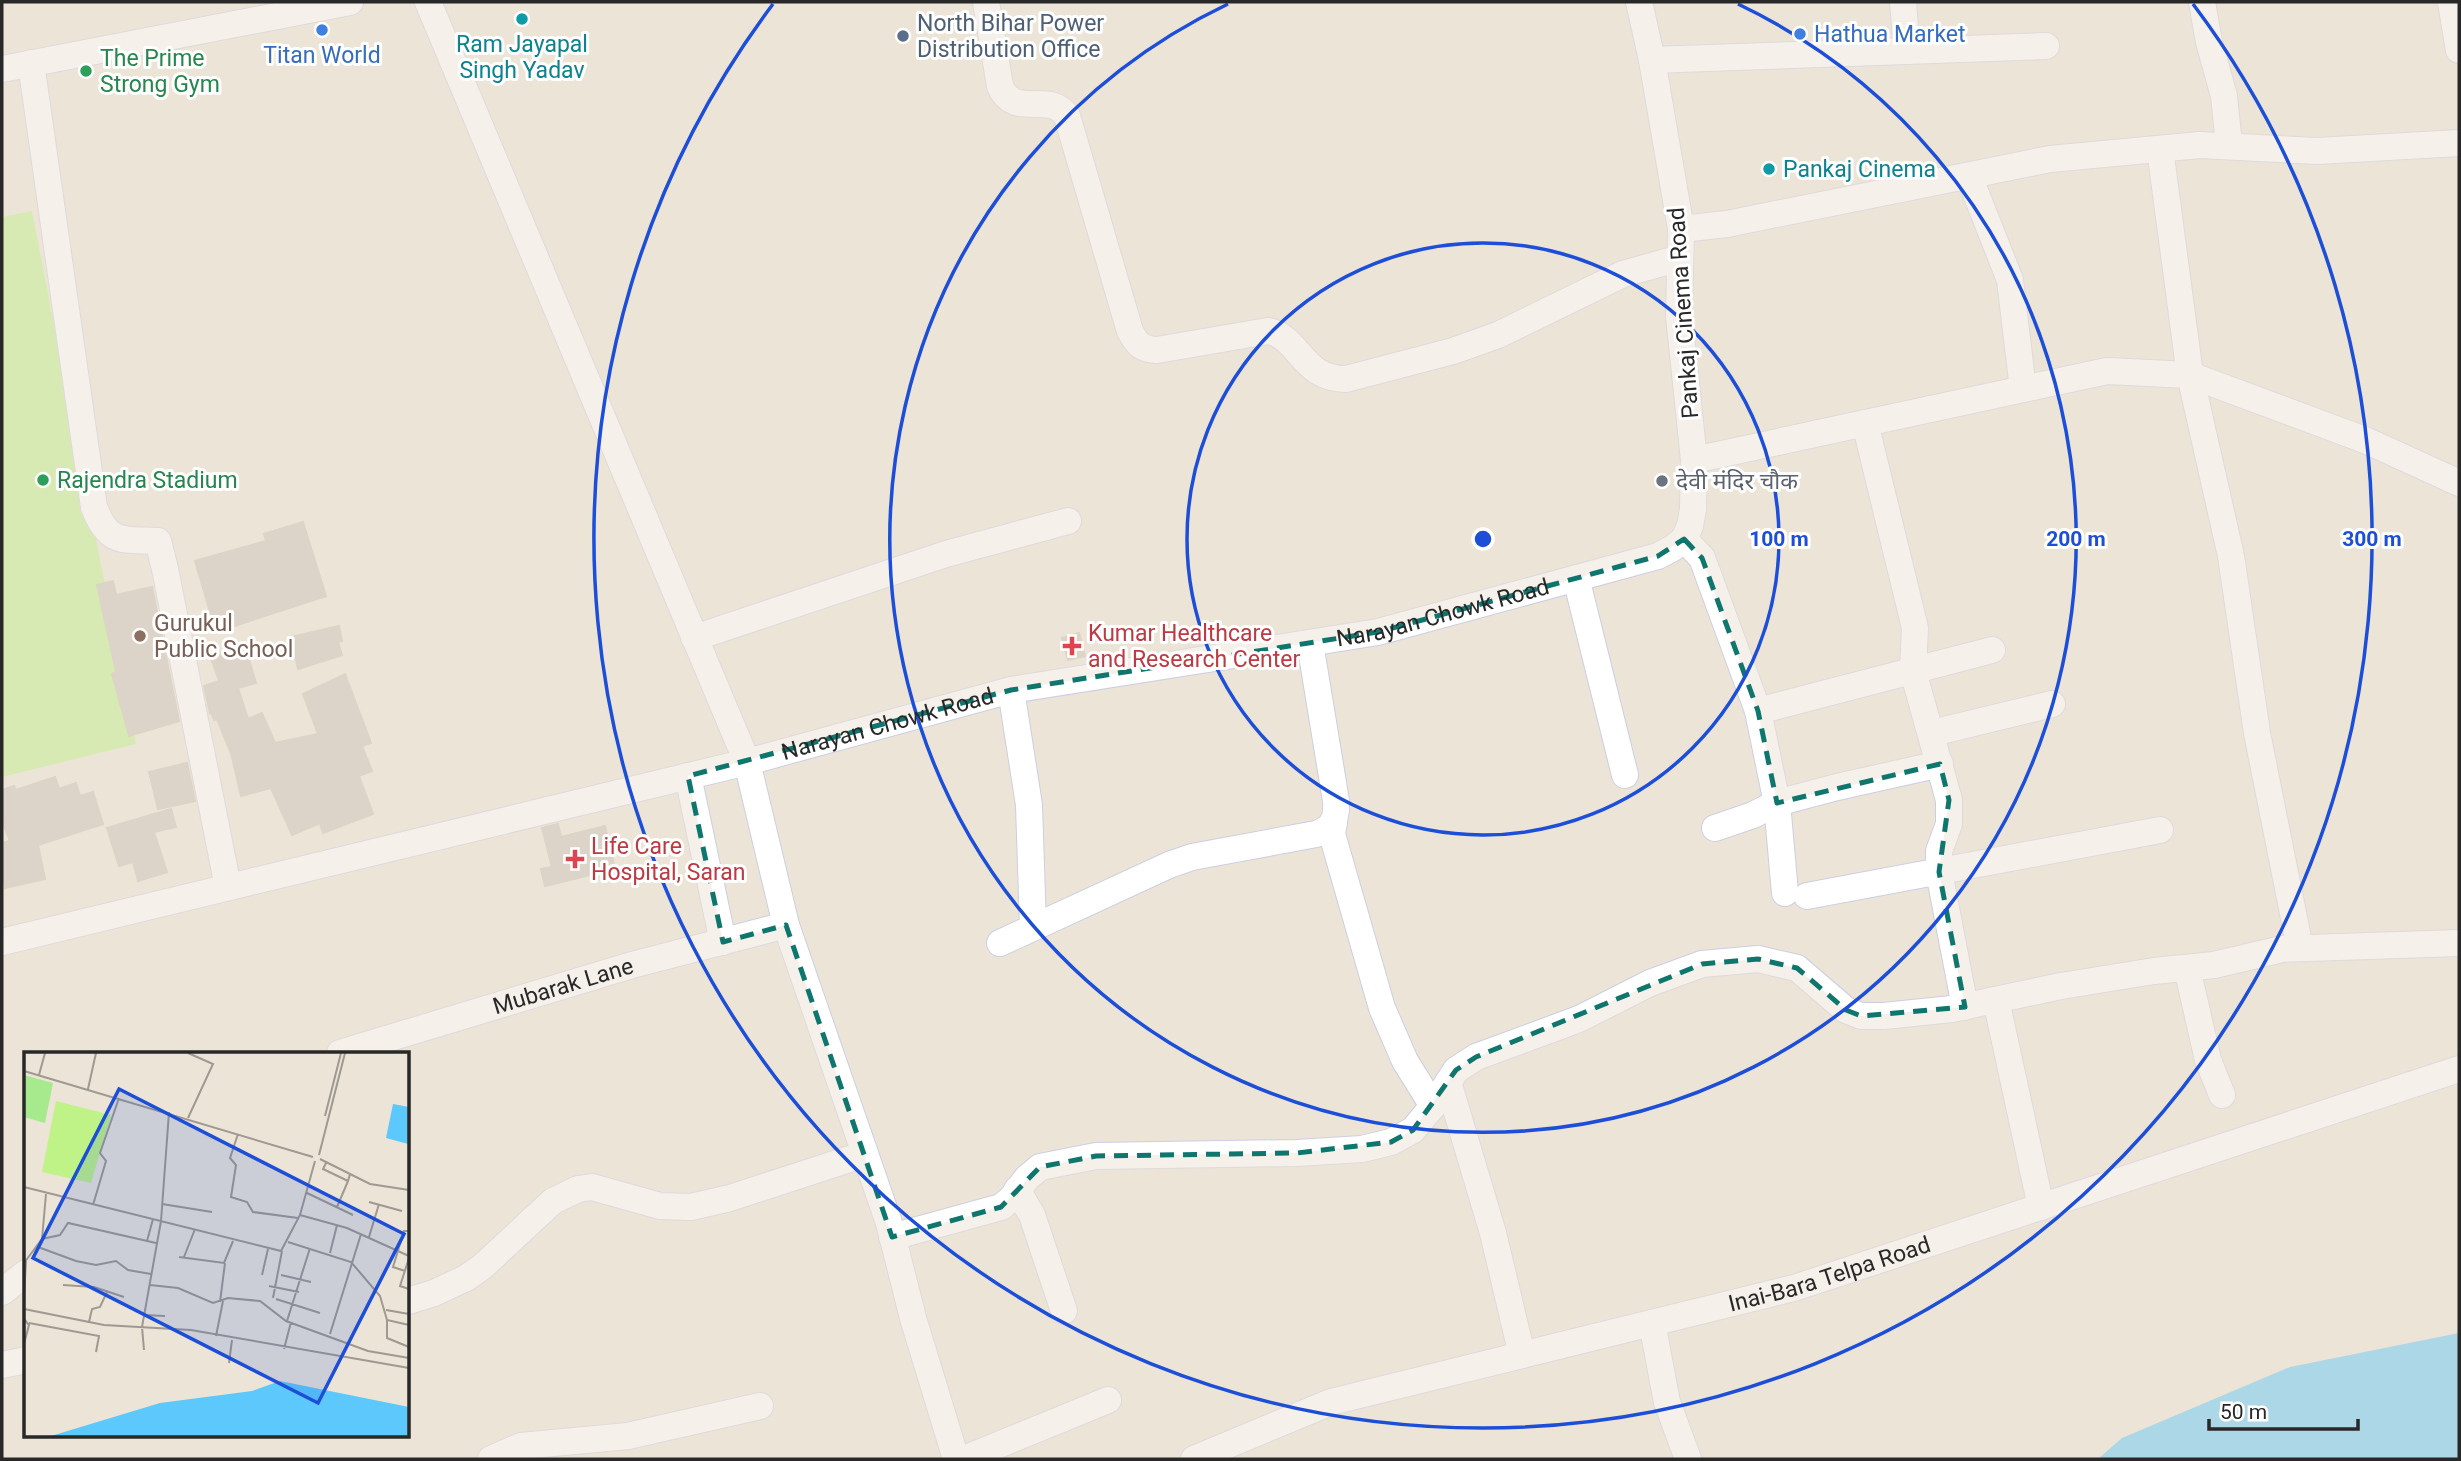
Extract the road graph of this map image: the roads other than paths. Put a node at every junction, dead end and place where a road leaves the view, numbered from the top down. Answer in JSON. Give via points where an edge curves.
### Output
{"nodes":[{"id":1,"x":350,"y":2,"type":"edge"},
{"id":2,"x":428,"y":2,"type":"edge"},
{"id":3,"x":986,"y":2,"type":"edge"},
{"id":4,"x":1639,"y":2,"type":"edge"},
{"id":5,"x":1903,"y":2,"type":"edge"},
{"id":6,"x":2202,"y":2,"type":"edge"},
{"id":7,"x":2451,"y":2,"type":"edge"},
{"id":8,"x":2046,"y":46,"type":"dead end"},
{"id":9,"x":2459,"y":50,"type":"edge"},
{"id":10,"x":1907,"y":51,"type":"junction"},
{"id":11,"x":1652,"y":60,"type":"junction"},
{"id":12,"x":30,"y":64,"type":"junction"},
{"id":13,"x":2,"y":69,"type":"edge"},
{"id":14,"x":2459,"y":143,"type":"edge"},
{"id":15,"x":2229,"y":145,"type":"junction"},
{"id":16,"x":2160,"y":149,"type":"junction"},
{"id":17,"x":1969,"y":176,"type":"junction"},
{"id":18,"x":1681,"y":229,"type":"junction"},
{"id":19,"x":1680,"y":258,"type":"junction"},
{"id":20,"x":2190,"y":375,"type":"junction"},
{"id":21,"x":2023,"y":389,"type":"junction"},
{"id":22,"x":1865,"y":423,"type":"junction"},
{"id":23,"x":1694,"y":460,"type":"junction"},
{"id":24,"x":2459,"y":483,"type":"edge"},
{"id":25,"x":1068,"y":521,"type":"dead end"},
{"id":26,"x":1684,"y":539,"type":"junction"},
{"id":27,"x":1576,"y":578,"type":"junction"},
{"id":28,"x":694,"y":638,"type":"junction"},
{"id":29,"x":1310,"y":643,"type":"junction"},
{"id":30,"x":1992,"y":650,"type":"dead end"},
{"id":31,"x":1913,"y":671,"type":"junction"},
{"id":32,"x":1011,"y":690,"type":"junction"},
{"id":33,"x":2052,"y":704,"type":"dead end"},
{"id":34,"x":1758,"y":711,"type":"junction"},
{"id":35,"x":1932,"y":733,"type":"junction"},
{"id":36,"x":747,"y":762,"type":"junction"},
{"id":37,"x":1940,"y":764,"type":"junction"},
{"id":38,"x":1625,"y":775,"type":"dead end"},
{"id":39,"x":688,"y":776,"type":"junction"},
{"id":40,"x":1777,"y":803,"type":"junction"},
{"id":41,"x":1334,"y":823,"type":"junction"},
{"id":42,"x":1715,"y":828,"type":"dead end"},
{"id":43,"x":2160,"y":830,"type":"dead end"},
{"id":44,"x":1939,"y":872,"type":"junction"},
{"id":45,"x":228,"y":887,"type":"junction"},
{"id":46,"x":786,"y":925,"type":"junction"},
{"id":47,"x":1033,"y":927,"type":"junction"},
{"id":48,"x":2,"y":942,"type":"edge"},
{"id":49,"x":723,"y":942,"type":"junction"},
{"id":50,"x":1000,"y":943,"type":"dead end"},
{"id":51,"x":2459,"y":943,"type":"edge"},
{"id":52,"x":2300,"y":948,"type":"junction"},
{"id":53,"x":2188,"y":968,"type":"junction"},
{"id":54,"x":1996,"y":1000,"type":"junction"},
{"id":55,"x":1965,"y":1007,"type":"junction"},
{"id":56,"x":343,"y":1052,"type":"edge"},
{"id":57,"x":2459,"y":1069,"type":"edge"},
{"id":58,"x":1448,"y":1082,"type":"junction"},
{"id":59,"x":2222,"y":1095,"type":"dead end"},
{"id":60,"x":1433,"y":1106,"type":"junction"},
{"id":61,"x":865,"y":1154,"type":"junction"},
{"id":62,"x":1017,"y":1190,"type":"junction"},
{"id":63,"x":2041,"y":1207,"type":"junction"},
{"id":64,"x":892,"y":1237,"type":"junction"},
{"id":65,"x":24,"y":1275,"type":"edge"},
{"id":66,"x":2,"y":1292,"type":"edge"},
{"id":67,"x":410,"y":1300,"type":"edge"},
{"id":68,"x":1065,"y":1311,"type":"dead end"},
{"id":69,"x":1652,"y":1323,"type":"junction"},
{"id":70,"x":1522,"y":1355,"type":"junction"},
{"id":71,"x":24,"y":1360,"type":"edge"},
{"id":72,"x":2,"y":1364,"type":"edge"},
{"id":73,"x":1108,"y":1400,"type":"dead end"},
{"id":74,"x":760,"y":1406,"type":"dead end"},
{"id":75,"x":628,"y":1448,"type":"edge"},
{"id":76,"x":491,"y":1459,"type":"edge"},
{"id":77,"x":956,"y":1459,"type":"edge"},
{"id":78,"x":964,"y":1459,"type":"edge"},
{"id":79,"x":1194,"y":1459,"type":"edge"},
{"id":80,"x":1688,"y":1459,"type":"edge"}],
"edges":[{"from":1,"to":12,"type":"street"},
{"from":2,"to":28,"type":"street"},
{"from":3,"to":19,"type":"street","via":[[1000,86],[1006,97],[1016,103],[1055,106],[1068,116],[1130,331],[1146,349],[1268,331],[1281,336],[1316,372],[1346,379],[1498,335],[1623,274]]},
{"from":4,"to":11,"type":"street","name":"Pankaj Cinema Road"},
{"from":5,"to":10,"type":"street"},
{"from":6,"to":15,"type":"street","via":[[2224,96]]},
{"from":7,"to":9,"type":"street"},
{"from":8,"to":10,"type":"street"},
{"from":10,"to":11,"type":"street"},
{"from":11,"to":18,"type":"street","name":"Pankaj Cinema Road"},
{"from":12,"to":13,"type":"street"},
{"from":12,"to":45,"type":"street","via":[[94,507],[113,535],[128,542],[158,541]]},
{"from":14,"to":15,"type":"street","via":[[2317,151]]},
{"from":15,"to":16,"type":"street"},
{"from":16,"to":17,"type":"street","via":[[2050,159]]},
{"from":16,"to":20,"type":"street"},
{"from":17,"to":18,"type":"street"},
{"from":17,"to":21,"type":"street","via":[[2010,280]]},
{"from":18,"to":19,"type":"street","name":"Pankaj Cinema Road"},
{"from":19,"to":23,"type":"street","name":"Pankaj Cinema Road","via":[[1678,316]]},
{"from":20,"to":21,"type":"street","via":[[2107,371]]},
{"from":20,"to":24,"type":"street","via":[[2365,440]]},
{"from":20,"to":52,"type":"street","via":[[2231,556],[2257,733]]},
{"from":21,"to":22,"type":"street"},
{"from":22,"to":23,"type":"street"},
{"from":22,"to":31,"type":"street","via":[[1914,628]]},
{"from":23,"to":26,"type":"street","via":[[1693,509]]},
{"from":25,"to":28,"type":"street","via":[[934,558]]},
{"from":26,"to":27,"type":"street","name":"Narayan Chowk Road","via":[[1658,556]]},
{"from":26,"to":34,"type":"street","via":[[1702,558]]},
{"from":27,"to":29,"type":"street","name":"Narayan Chowk Road","via":[[1378,632]]},
{"from":27,"to":38,"type":"street"},
{"from":28,"to":36,"type":"street"},
{"from":29,"to":32,"type":"street","name":"Narayan Chowk Road"},
{"from":29,"to":41,"type":"street","via":[[1336,801]]},
{"from":30,"to":31,"type":"street"},
{"from":31,"to":34,"type":"street"},
{"from":31,"to":35,"type":"street"},
{"from":32,"to":36,"type":"street","name":"Narayan Chowk Road"},
{"from":32,"to":47,"type":"street","via":[[1029,804]]},
{"from":33,"to":35,"type":"street"},
{"from":34,"to":40,"type":"street"},
{"from":35,"to":37,"type":"street"},
{"from":36,"to":39,"type":"street","name":"Narayan Chowk Road"},
{"from":36,"to":46,"type":"street"},
{"from":37,"to":40,"type":"street"},
{"from":37,"to":44,"type":"street","via":[[1949,800],[1949,824],[1939,851]]},
{"from":39,"to":45,"type":"street","name":"Narayan Chowk Road"},
{"from":39,"to":49,"type":"street"},
{"from":40,"to":42,"type":"street"},
{"from":40,"to":44,"type":"street","via":[[1796,895]]},
{"from":41,"to":47,"type":"street","via":[[1316,834],[1169,865]]},
{"from":41,"to":60,"type":"street","via":[[1332,834],[1382,1008],[1405,1060]]},
{"from":43,"to":44,"type":"street"},
{"from":44,"to":55,"type":"street"},
{"from":45,"to":48,"type":"street","name":"Narayan Chowk Road"},
{"from":46,"to":49,"type":"street","name":"Mubarak Lane"},
{"from":46,"to":61,"type":"street"},
{"from":47,"to":50,"type":"street"},
{"from":49,"to":56,"type":"street","name":"Mubarak Lane","via":[[571,982]]},
{"from":51,"to":52,"type":"street"},
{"from":52,"to":53,"type":"street"},
{"from":53,"to":54,"type":"street"},
{"from":53,"to":59,"type":"street","via":[[2208,1059]]},
{"from":54,"to":55,"type":"street"},
{"from":54,"to":63,"type":"street"},
{"from":55,"to":58,"type":"street","via":[[1861,1016],[1846,1010],[1797,968],[1758,958],[1702,964],[1650,983],[1579,1019],[1476,1057],[1456,1070]]},
{"from":57,"to":63,"type":"street","name":"Inai-Bara Telpa Road"},
{"from":58,"to":60,"type":"street"},
{"from":58,"to":70,"type":"street","via":[[1493,1233]]},
{"from":60,"to":62,"type":"street","via":[[1413,1130],[1391,1142],[1362,1149],[1096,1156],[1040,1167]]},
{"from":61,"to":64,"type":"street"},
{"from":61,"to":67,"type":"street","via":[[691,1207],[660,1206],[592,1187],[578,1189],[553,1201],[466,1278]]},
{"from":62,"to":64,"type":"street","via":[[1001,1207]]},
{"from":62,"to":68,"type":"street","via":[[1032,1215]]},
{"from":63,"to":69,"type":"street","name":"Inai-Bara Telpa Road","via":[[1794,1288]]},
{"from":64,"to":77,"type":"street"},
{"from":65,"to":66,"type":"street"},
{"from":69,"to":70,"type":"street","name":"Inai-Bara Telpa Road"},
{"from":69,"to":80,"type":"street","via":[[1667,1402]]},
{"from":70,"to":79,"type":"street","name":"Inai-Bara Telpa Road","via":[[1331,1402]]},
{"from":71,"to":72,"type":"street"},
{"from":73,"to":78,"type":"street"},
{"from":74,"to":75,"type":"street"},
{"from":75,"to":76,"type":"street","via":[[521,1446]]}]}
